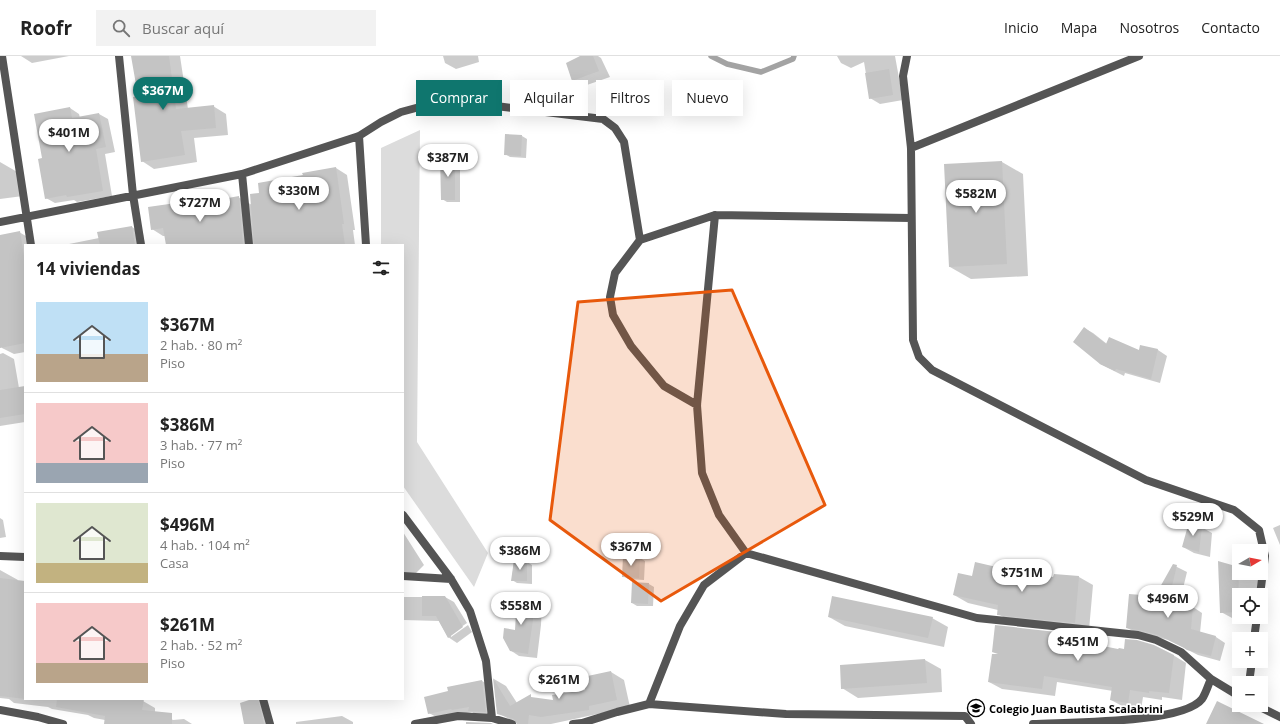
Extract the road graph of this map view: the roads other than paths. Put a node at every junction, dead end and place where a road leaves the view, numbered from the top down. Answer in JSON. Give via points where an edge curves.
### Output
{"nodes":[{"id":1,"x":2,"y":56,"type":"edge"},
{"id":2,"x":119,"y":56,"type":"edge"},
{"id":3,"x":906,"y":56,"type":"edge"},
{"id":4,"x":1139,"y":56,"type":"edge"},
{"id":5,"x":359,"y":136,"type":"junction"},
{"id":6,"x":911,"y":148,"type":"junction"},
{"id":7,"x":242,"y":174,"type":"junction"},
{"id":8,"x":134,"y":195,"type":"junction"},
{"id":9,"x":715,"y":215,"type":"junction"},
{"id":10,"x":27,"y":216,"type":"junction"},
{"id":11,"x":911,"y":218,"type":"junction"},
{"id":12,"x":0,"y":222,"type":"edge"},
{"id":13,"x":640,"y":240,"type":"junction"},
{"id":14,"x":31,"y":244,"type":"edge"},
{"id":15,"x":141,"y":244,"type":"edge"},
{"id":16,"x":249,"y":244,"type":"edge"},
{"id":17,"x":366,"y":244,"type":"edge"},
{"id":18,"x":697,"y":405,"type":"junction"},
{"id":19,"x":404,"y":516,"type":"edge"},
{"id":20,"x":746,"y":553,"type":"junction"},
{"id":21,"x":0,"y":556,"type":"edge"},
{"id":22,"x":24,"y":557,"type":"edge"},
{"id":23,"x":404,"y":576,"type":"edge"},
{"id":24,"x":451,"y":579,"type":"junction"},
{"id":25,"x":1261,"y":588,"type":"edge"},
{"id":26,"x":1211,"y":679,"type":"junction"},
{"id":27,"x":1232,"y":692,"type":"edge"},
{"id":28,"x":263,"y":700,"type":"edge"},
{"id":29,"x":649,"y":704,"type":"junction"},
{"id":30,"x":0,"y":710,"type":"edge"},
{"id":31,"x":1268,"y":711,"type":"edge"},
{"id":32,"x":1280,"y":717,"type":"edge"},
{"id":33,"x":492,"y":718,"type":"junction"},
{"id":34,"x":63,"y":724,"type":"edge"},
{"id":35,"x":270,"y":724,"type":"edge"},
{"id":36,"x":415,"y":724,"type":"edge"},
{"id":37,"x":512,"y":724,"type":"edge"},
{"id":38,"x":573,"y":724,"type":"edge"},
{"id":39,"x":971,"y":724,"type":"edge"},
{"id":40,"x":1033,"y":724,"type":"edge"}],
"edges":[{"from":1,"to":10,"type":"street"},
{"from":2,"to":8,"type":"street"},
{"from":3,"to":6,"type":"street","via":[[902,76]]},
{"from":4,"to":6,"type":"street"},
{"from":5,"to":7,"type":"street"},
{"from":5,"to":13,"type":"street","via":[[401,112],[444,102],[603,119],[615,128],[624,142]]},
{"from":5,"to":17,"type":"street"},
{"from":6,"to":11,"type":"street"},
{"from":7,"to":8,"type":"street"},
{"from":7,"to":16,"type":"street"},
{"from":8,"to":10,"type":"street"},
{"from":8,"to":15,"type":"street"},
{"from":9,"to":11,"type":"street"},
{"from":9,"to":13,"type":"street"},
{"from":9,"to":18,"type":"street"},
{"from":10,"to":12,"type":"street"},
{"from":10,"to":14,"type":"street"},
{"from":11,"to":25,"type":"street","via":[[913,340],[919,357],[932,370],[1146,480],[1234,510],[1259,530],[1265,556]]},
{"from":13,"to":18,"type":"street","via":[[615,273],[610,297],[612,315],[631,346],[664,386]]},
{"from":18,"to":20,"type":"street","via":[[702,473],[719,515]]},
{"from":19,"to":24,"type":"street"},
{"from":20,"to":26,"type":"street","via":[[977,618],[1138,635],[1181,652]]},
{"from":20,"to":29,"type":"street","via":[[704,585],[680,626]]},
{"from":21,"to":22,"type":"street"},
{"from":23,"to":24,"type":"street"},
{"from":24,"to":33,"type":"street","via":[[470,611],[486,661]]},
{"from":26,"to":27,"type":"street"},
{"from":26,"to":40,"type":"street","via":[[1202,700],[1184,710],[1145,719]]},
{"from":28,"to":35,"type":"street"},
{"from":29,"to":38,"type":"street"},
{"from":29,"to":39,"type":"street","via":[[786,714],[965,716]]},
{"from":30,"to":34,"type":"street"},
{"from":31,"to":32,"type":"street"},
{"from":33,"to":36,"type":"street","via":[[458,716]]},
{"from":33,"to":37,"type":"street"}]}
